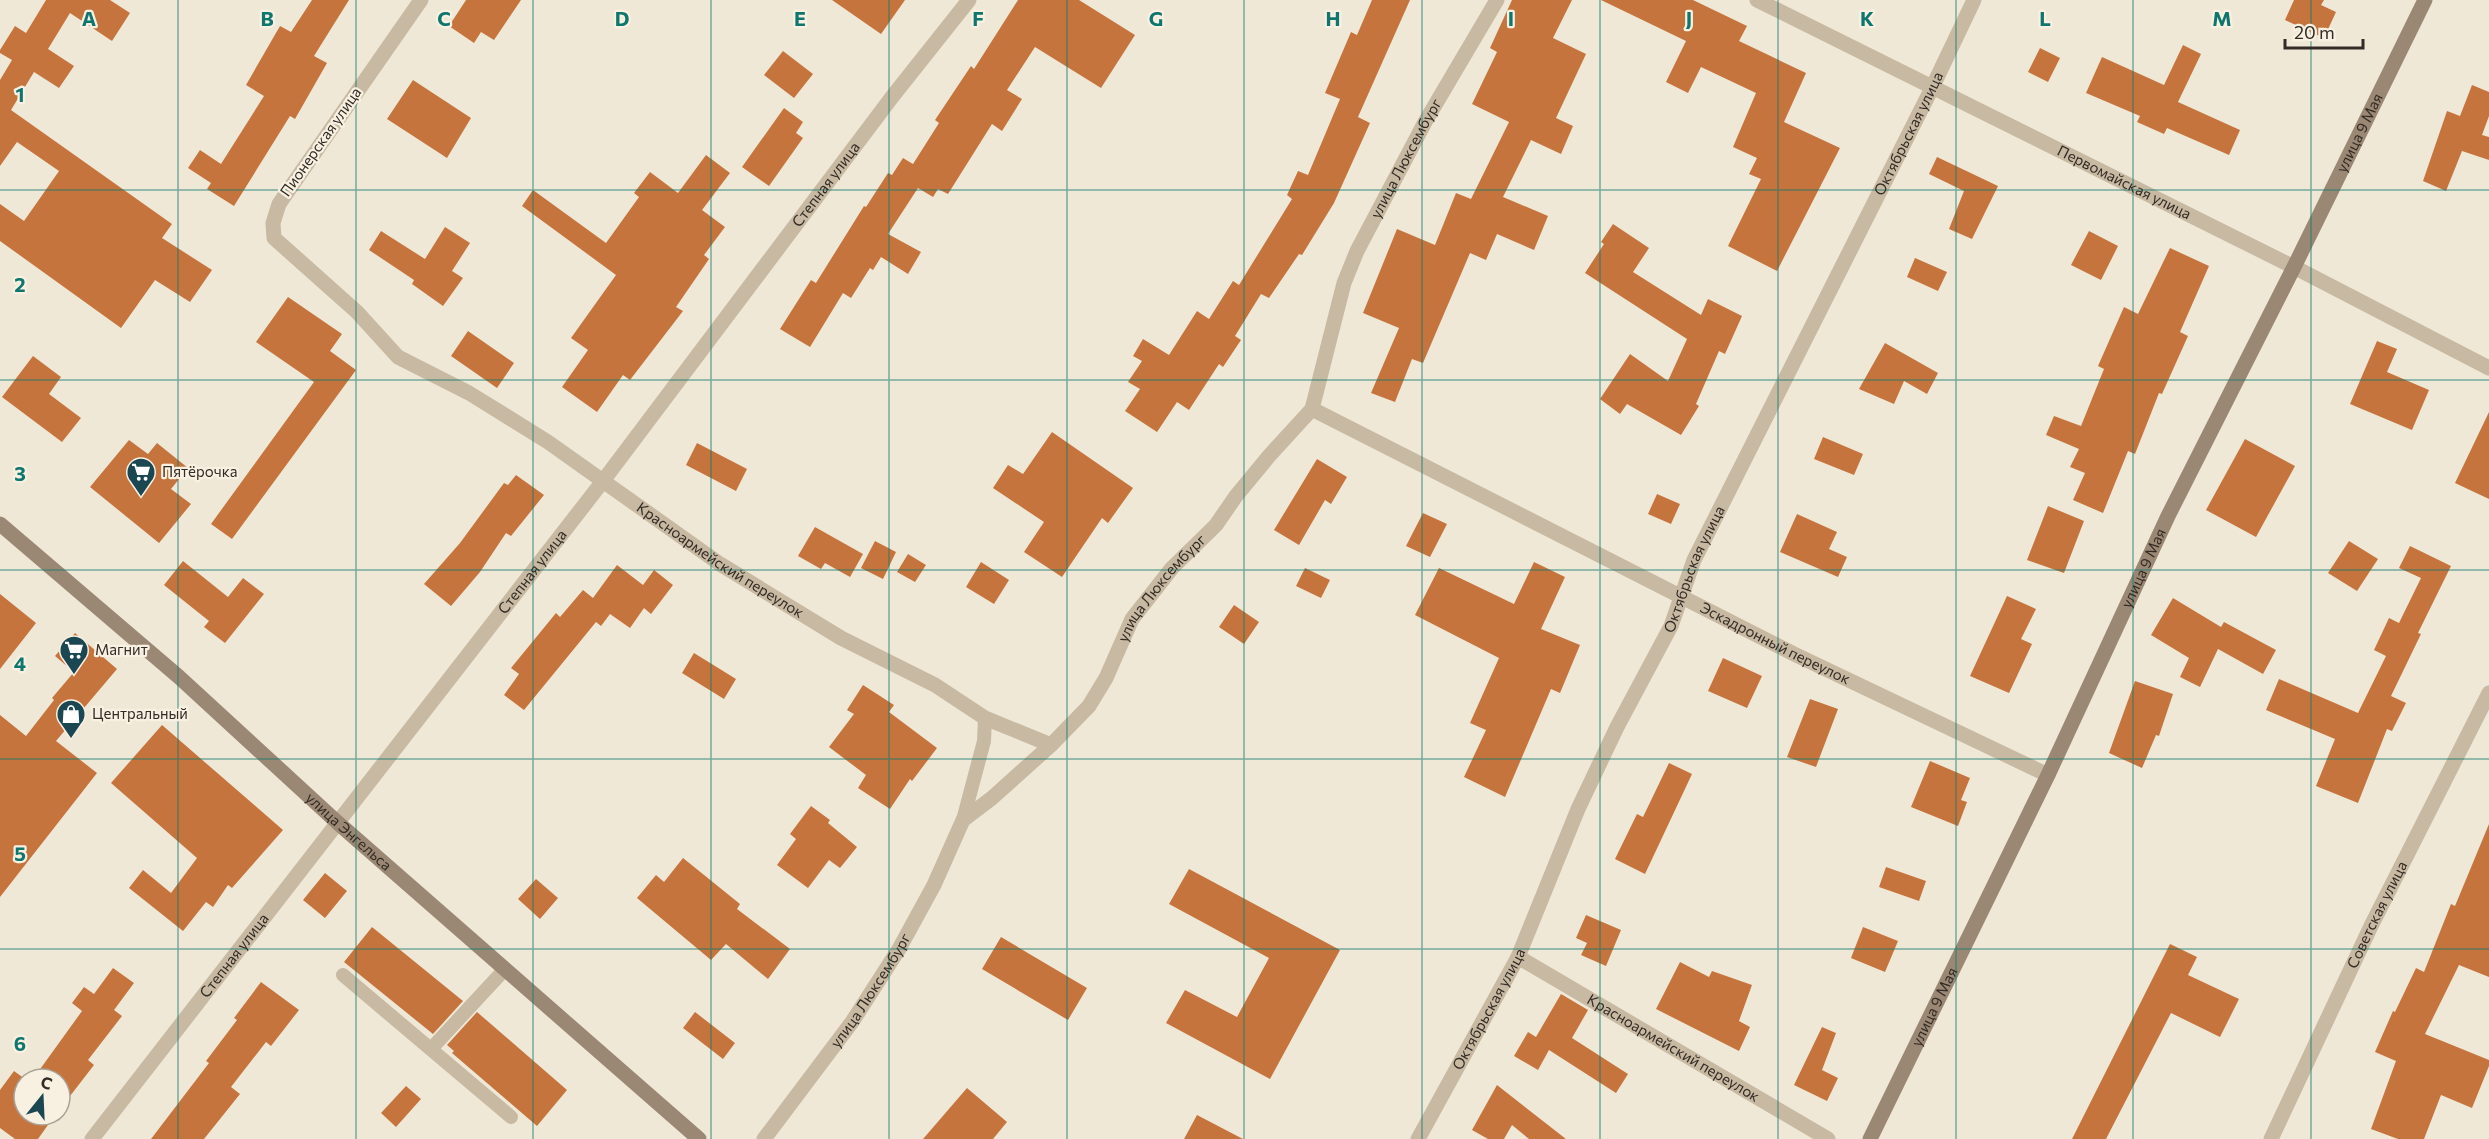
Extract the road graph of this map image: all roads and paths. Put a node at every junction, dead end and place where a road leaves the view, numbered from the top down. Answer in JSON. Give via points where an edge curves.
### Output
{"nodes":[{"id":1,"x":421,"y":0,"type":"edge"},
{"id":2,"x":969,"y":0,"type":"edge"},
{"id":3,"x":1497,"y":0,"type":"edge"},
{"id":4,"x":1757,"y":0,"type":"edge"},
{"id":5,"x":1974,"y":0,"type":"edge"},
{"id":6,"x":2425,"y":0,"type":"edge"},
{"id":7,"x":1932,"y":88,"type":"junction"},
{"id":8,"x":2294,"y":267,"type":"junction"},
{"id":9,"x":398,"y":357,"type":"joint"},
{"id":10,"x":2489,"y":368,"type":"edge"},
{"id":11,"x":1312,"y":409,"type":"junction"},
{"id":12,"x":603,"y":481,"type":"junction"},
{"id":13,"x":0,"y":525,"type":"edge"},
{"id":14,"x":1682,"y":597,"type":"junction"},
{"id":15,"x":2489,"y":693,"type":"edge"},
{"id":16,"x":985,"y":718,"type":"junction"},
{"id":17,"x":1051,"y":745,"type":"junction"},
{"id":18,"x":2048,"y":775,"type":"junction"},
{"id":19,"x":963,"y":820,"type":"junction"},
{"id":20,"x":338,"y":823,"type":"junction"},
{"id":21,"x":1518,"y":957,"type":"junction"},
{"id":22,"x":505,"y":969,"type":"junction"},
{"id":23,"x":343,"y":975,"type":"dead end"},
{"id":24,"x":431,"y":1049,"type":"junction"},
{"id":25,"x":511,"y":1117,"type":"dead end"},
{"id":26,"x":92,"y":1139,"type":"edge"},
{"id":27,"x":699,"y":1139,"type":"edge"},
{"id":28,"x":764,"y":1139,"type":"edge"},
{"id":29,"x":1418,"y":1139,"type":"edge"},
{"id":30,"x":1827,"y":1139,"type":"edge"},
{"id":31,"x":1870,"y":1139,"type":"edge"},
{"id":32,"x":2271,"y":1139,"type":"edge"}],
"edges":[{"from":1,"to":9,"type":"street","name":"Пионерская улица","via":[[279,204],[273,223],[274,238],[357,312]]},
{"from":2,"to":12,"type":"street","name":"Степная улица"},
{"from":3,"to":11,"type":"street","name":"улица Люксембург","via":[[1425,122],[1357,251],[1344,283]]},
{"from":4,"to":7,"type":"street","name":"Первомайская улица"},
{"from":5,"to":7,"type":"street","name":"Октябрьская улица"},
{"from":6,"to":8,"type":"street","name":"улица 9 Мая"},
{"from":7,"to":8,"type":"street","name":"Первомайская улица"},
{"from":7,"to":14,"type":"street","name":"Октябрьская улица","via":[[1694,560]]},
{"from":8,"to":10,"type":"street","name":"Первомайская улица"},
{"from":8,"to":18,"type":"street","name":"улица 9 Мая","via":[[2168,516]]},
{"from":9,"to":12,"type":"street","name":"Красноармейский переулок","via":[[469,393]]},
{"from":11,"to":14,"type":"street","name":"Эскадронный переулок"},
{"from":11,"to":17,"type":"street","name":"улица Люксембург","via":[[1132,619],[1089,706]]},
{"from":12,"to":16,"type":"street","name":"Красноармейский переулок","via":[[776,599],[934,685]]},
{"from":12,"to":20,"type":"street","name":"Степная улица"},
{"from":13,"to":20,"type":"street","name":"улица Энгельса","via":[[178,677]]},
{"from":14,"to":18,"type":"street","name":"Эскадронный переулок"},
{"from":14,"to":21,"type":"street","name":"Октябрьская улица","via":[[1578,809]]},
{"from":15,"to":32,"type":"street","name":"Советская улица","via":[[2370,926]]},
{"from":16,"to":17,"type":"street","name":"Красноармейский переулок"},
{"from":16,"to":19,"type":"lane","via":[[984,741]]},
{"from":17,"to":19,"type":"street","name":"улица Люксембург"},
{"from":18,"to":31,"type":"street","name":"улица 9 Мая"},
{"from":19,"to":28,"type":"street","name":"улица Люксембург","via":[[899,949],[852,1022]]},
{"from":20,"to":22,"type":"street","name":"улица Энгельса"},
{"from":20,"to":26,"type":"street","name":"Степная улица"},
{"from":21,"to":29,"type":"street","name":"Октябрьская улица"},
{"from":21,"to":30,"type":"street","name":"Красноармейский переулок"},
{"from":22,"to":24,"type":"lane"},
{"from":22,"to":27,"type":"street","name":"улица Энгельса"},
{"from":23,"to":24,"type":"lane"},
{"from":24,"to":25,"type":"lane"}]}
